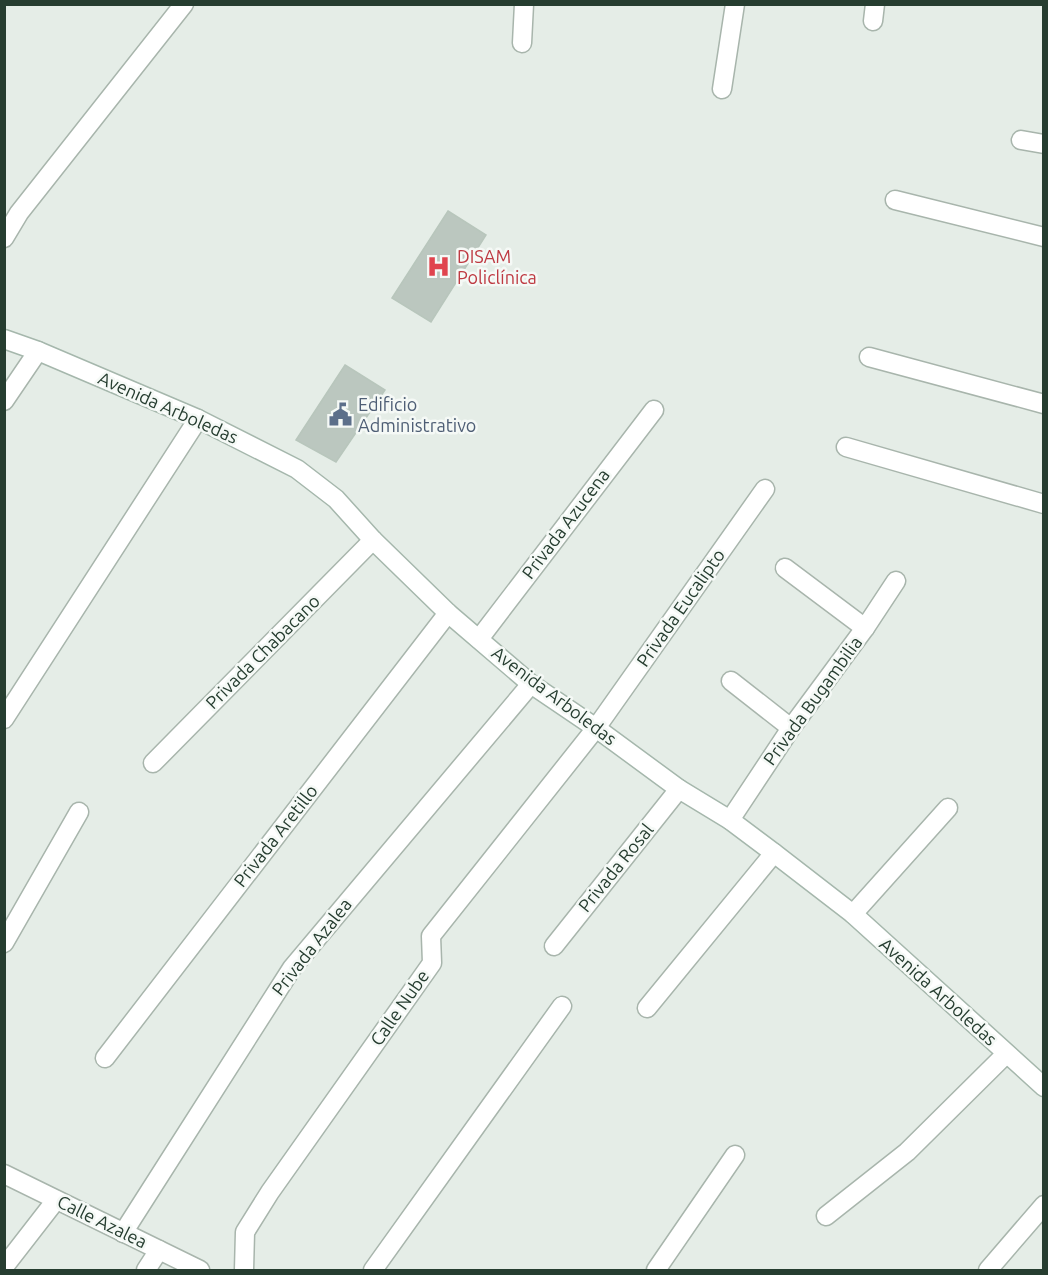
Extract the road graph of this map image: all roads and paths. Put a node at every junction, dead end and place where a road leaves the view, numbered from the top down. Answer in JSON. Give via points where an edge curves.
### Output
{"nodes":[{"id":1,"x":184,"y":4,"type":"edge"},
{"id":2,"x":524,"y":4,"type":"edge"},
{"id":3,"x":735,"y":4,"type":"edge"},
{"id":4,"x":522,"y":43,"type":"dead end"},
{"id":5,"x":722,"y":89,"type":"dead end"},
{"id":6,"x":1021,"y":140,"type":"dead end"},
{"id":7,"x":1044,"y":144,"type":"edge"},
{"id":8,"x":895,"y":200,"type":"dead end"},
{"id":9,"x":12,"y":208,"type":"edge"},
{"id":10,"x":1044,"y":237,"type":"edge"},
{"id":11,"x":4,"y":238,"type":"edge"},
{"id":12,"x":4,"y":339,"type":"edge"},
{"id":13,"x":38,"y":351,"type":"junction"},
{"id":14,"x":869,"y":357,"type":"dead end"},
{"id":15,"x":4,"y":401,"type":"edge"},
{"id":16,"x":1044,"y":404,"type":"edge"},
{"id":17,"x":654,"y":410,"type":"dead end"},
{"id":18,"x":198,"y":419,"type":"junction"},
{"id":19,"x":846,"y":447,"type":"dead end"},
{"id":20,"x":765,"y":489,"type":"dead end"},
{"id":21,"x":1044,"y":504,"type":"edge"},
{"id":22,"x":373,"y":540,"type":"junction"},
{"id":23,"x":785,"y":568,"type":"dead end"},
{"id":24,"x":896,"y":581,"type":"dead end"},
{"id":25,"x":448,"y":613,"type":"junction"},
{"id":26,"x":865,"y":628,"type":"junction"},
{"id":27,"x":479,"y":639,"type":"junction"},
{"id":28,"x":731,"y":681,"type":"dead end"},
{"id":29,"x":531,"y":684,"type":"junction"},
{"id":30,"x":4,"y":719,"type":"edge"},
{"id":31,"x":596,"y":728,"type":"junction"},
{"id":32,"x":791,"y":728,"type":"junction"},
{"id":33,"x":153,"y":763,"type":"dead end"},
{"id":34,"x":679,"y":789,"type":"junction"},
{"id":35,"x":948,"y":808,"type":"dead end"},
{"id":36,"x":79,"y":812,"type":"dead end"},
{"id":37,"x":729,"y":820,"type":"junction"},
{"id":38,"x":774,"y":852,"type":"junction"},
{"id":39,"x":853,"y":914,"type":"junction"},
{"id":40,"x":4,"y":943,"type":"edge"},
{"id":41,"x":554,"y":946,"type":"dead end"},
{"id":42,"x":562,"y":1006,"type":"dead end"},
{"id":43,"x":647,"y":1008,"type":"dead end"},
{"id":44,"x":1006,"y":1054,"type":"junction"},
{"id":45,"x":105,"y":1058,"type":"dead end"},
{"id":46,"x":1044,"y":1087,"type":"edge"},
{"id":47,"x":735,"y":1155,"type":"dead end"},
{"id":48,"x":4,"y":1174,"type":"edge"},
{"id":49,"x":56,"y":1200,"type":"junction"},
{"id":50,"x":1044,"y":1205,"type":"edge"},
{"id":51,"x":826,"y":1216,"type":"dead end"},
{"id":52,"x":123,"y":1233,"type":"junction"},
{"id":53,"x":159,"y":1250,"type":"junction"},
{"id":54,"x":4,"y":1267,"type":"edge"},
{"id":55,"x":146,"y":1270,"type":"edge"},
{"id":56,"x":200,"y":1270,"type":"edge"},
{"id":57,"x":244,"y":1270,"type":"edge"},
{"id":58,"x":373,"y":1270,"type":"edge"},
{"id":59,"x":656,"y":1270,"type":"edge"},
{"id":60,"x":988,"y":1270,"type":"edge"}],
"edges":[{"from":1,"to":9,"type":"street"},
{"from":2,"to":4,"type":"street"},
{"from":3,"to":5,"type":"street"},
{"from":6,"to":7,"type":"street"},
{"from":8,"to":10,"type":"street"},
{"from":9,"to":11,"type":"street"},
{"from":12,"to":13,"type":"street","name":"Avenida Arboledas"},
{"from":13,"to":15,"type":"street"},
{"from":13,"to":18,"type":"street","name":"Avenida Arboledas"},
{"from":14,"to":16,"type":"street"},
{"from":17,"to":27,"type":"street","name":"Privada Azucena"},
{"from":18,"to":22,"type":"street","name":"Avenida Arboledas","via":[[297,469],[336,499]]},
{"from":18,"to":30,"type":"street"},
{"from":19,"to":21,"type":"street"},
{"from":20,"to":31,"type":"street","name":"Privada Eucalipto"},
{"from":22,"to":25,"type":"street","name":"Avenida Arboledas"},
{"from":22,"to":33,"type":"street","name":"Privada Chabacano"},
{"from":23,"to":26,"type":"street"},
{"from":24,"to":26,"type":"street","name":"Privada Bugambilia"},
{"from":25,"to":27,"type":"street","name":"Avenida Arboledas"},
{"from":25,"to":45,"type":"street","name":"Privada Aretillo"},
{"from":26,"to":32,"type":"street","name":"Privada Bugambilia"},
{"from":27,"to":29,"type":"street","name":"Avenida Arboledas"},
{"from":28,"to":32,"type":"street"},
{"from":29,"to":31,"type":"street","name":"Avenida Arboledas"},
{"from":29,"to":52,"type":"street","name":"Privada Azalea","via":[[292,968]]},
{"from":31,"to":34,"type":"street","name":"Avenida Arboledas"},
{"from":31,"to":57,"type":"street","name":"Calle Nube","via":[[431,936],[432,963],[245,1232]]},
{"from":32,"to":37,"type":"street","name":"Privada Bugambilia"},
{"from":34,"to":37,"type":"street","name":"Avenida Arboledas"},
{"from":34,"to":41,"type":"street","name":"Privada Rosal"},
{"from":35,"to":39,"type":"street"},
{"from":36,"to":40,"type":"street"},
{"from":37,"to":38,"type":"street","name":"Avenida Arboledas"},
{"from":38,"to":39,"type":"street","name":"Avenida Arboledas"},
{"from":38,"to":43,"type":"street"},
{"from":39,"to":44,"type":"street","name":"Avenida Arboledas"},
{"from":42,"to":58,"type":"street"},
{"from":44,"to":46,"type":"street","name":"Avenida Arboledas"},
{"from":44,"to":51,"type":"street","via":[[907,1152]]},
{"from":47,"to":59,"type":"street"},
{"from":48,"to":49,"type":"street","name":"Calle Azalea"},
{"from":49,"to":52,"type":"street","name":"Calle Azalea"},
{"from":49,"to":54,"type":"street"},
{"from":50,"to":60,"type":"street"},
{"from":52,"to":53,"type":"street","name":"Calle Azalea"},
{"from":53,"to":55,"type":"street"},
{"from":53,"to":56,"type":"street","name":"Calle Azalea"}]}
